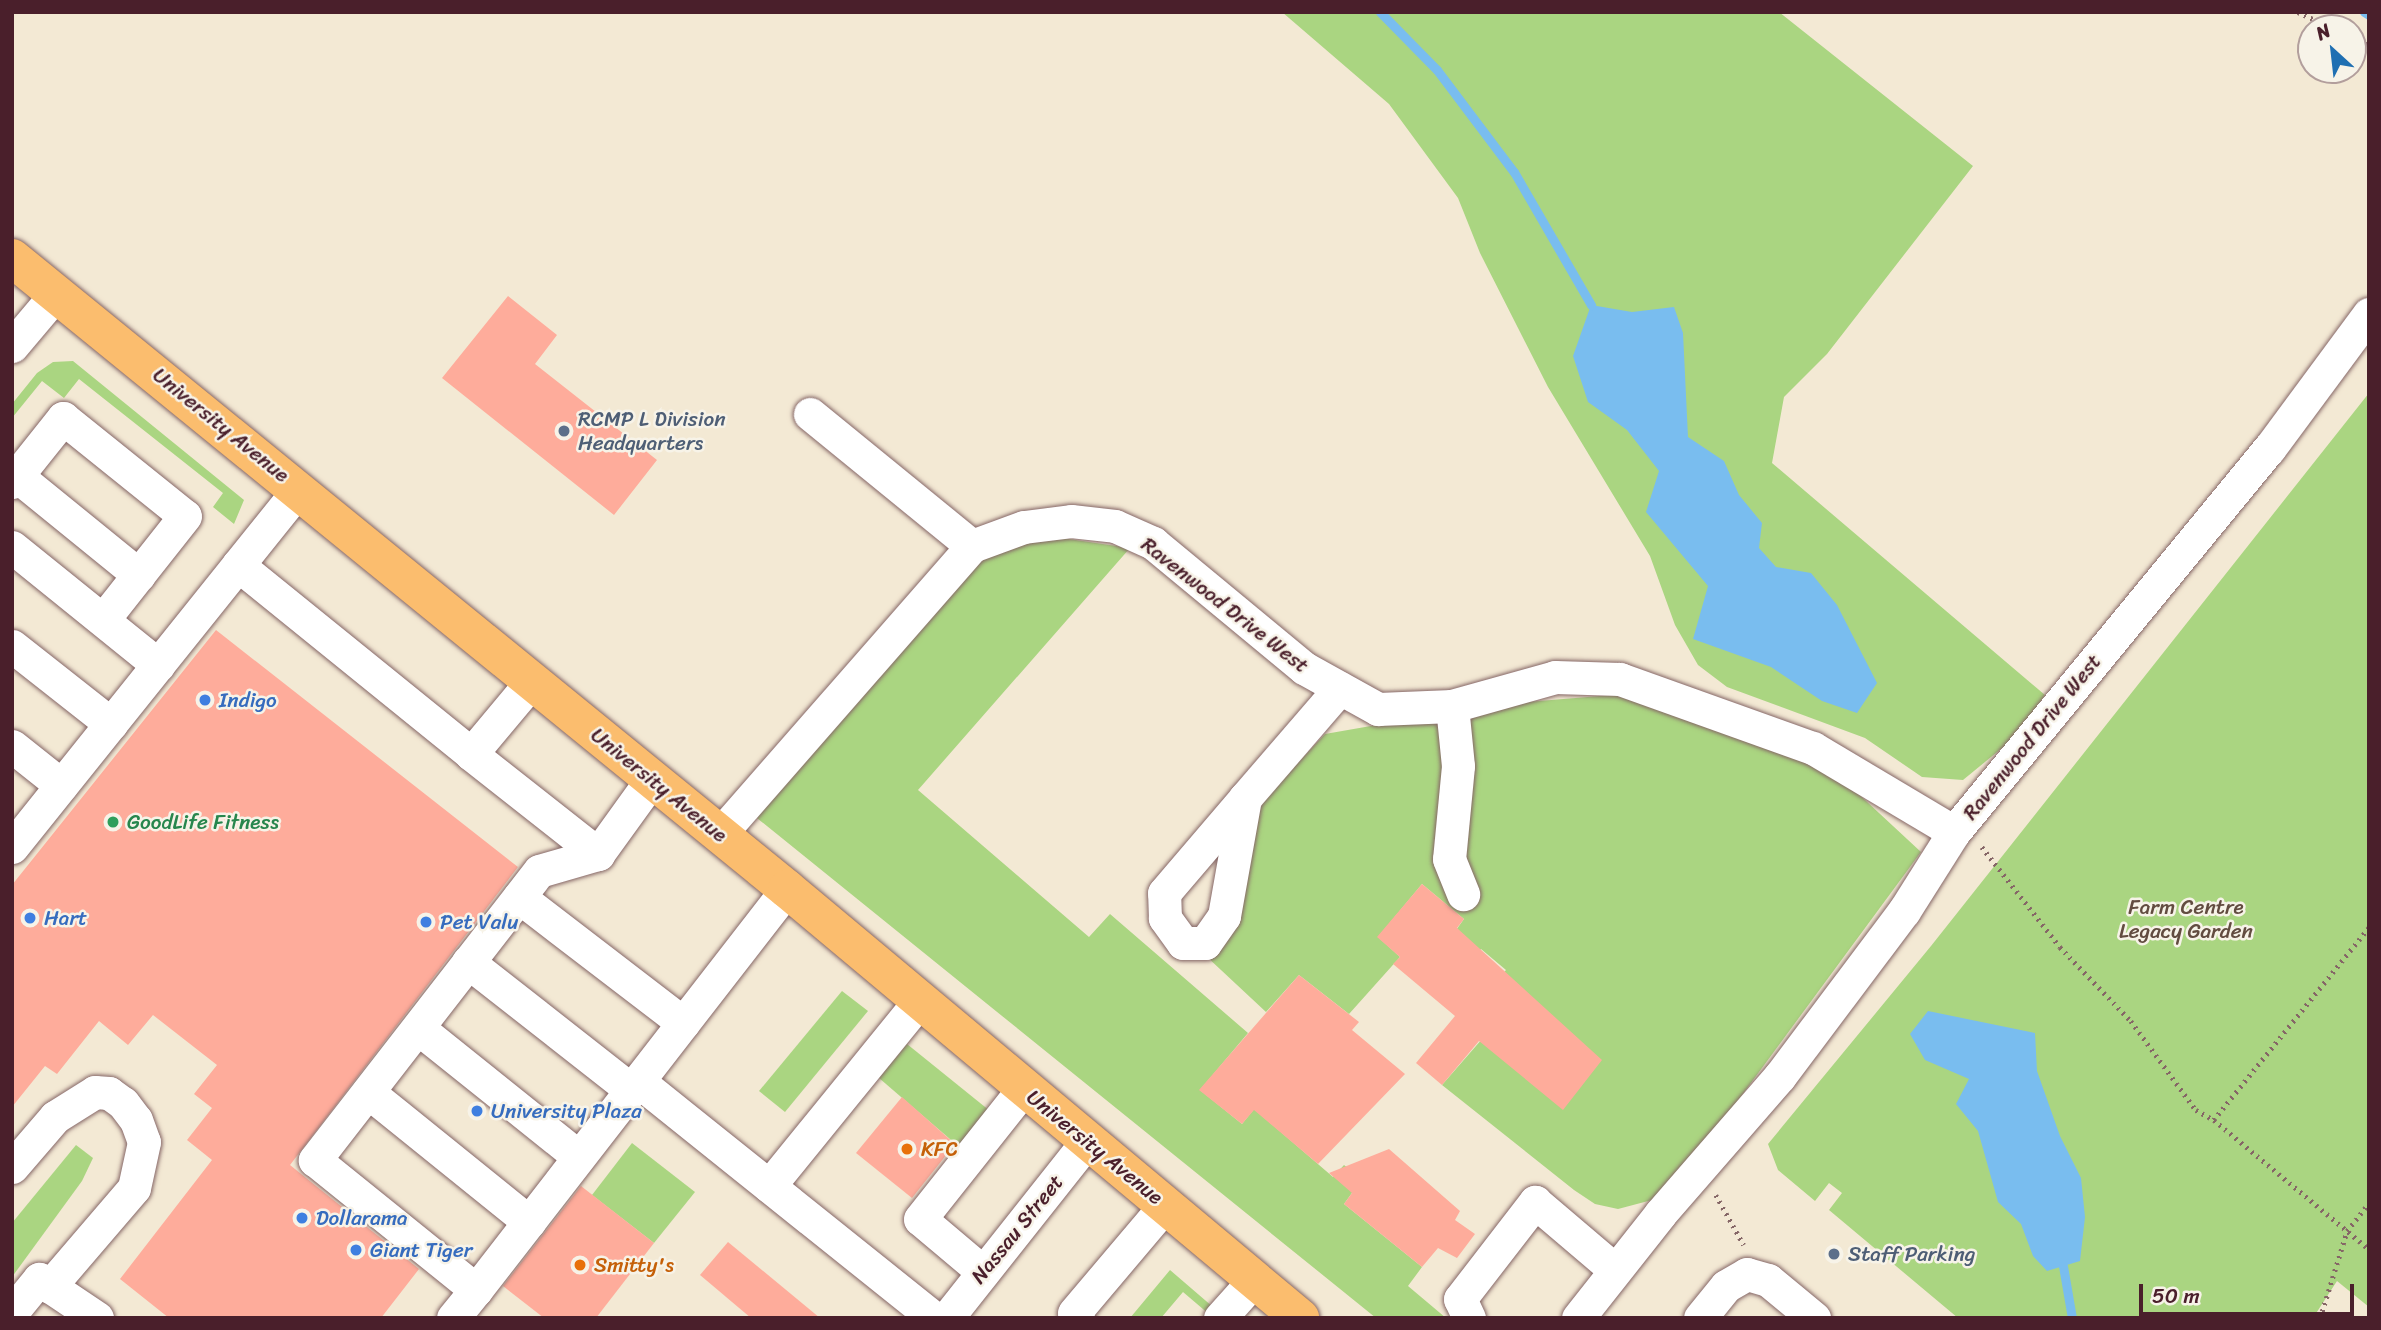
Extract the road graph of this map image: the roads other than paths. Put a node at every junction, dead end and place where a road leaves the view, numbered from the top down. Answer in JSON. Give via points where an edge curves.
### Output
{"nodes":[{"id":1,"x":12,"y":258,"type":"edge"},
{"id":2,"x":55,"y":294,"type":"junction"},
{"id":3,"x":2369,"y":314,"type":"edge"},
{"id":4,"x":12,"y":346,"type":"edge"},
{"id":5,"x":810,"y":414,"type":"dead end"},
{"id":6,"x":15,"y":479,"type":"edge"},
{"id":7,"x":299,"y":489,"type":"junction"},
{"id":8,"x":972,"y":546,"type":"junction"},
{"id":9,"x":12,"y":547,"type":"edge"},
{"id":10,"x":238,"y":565,"type":"junction"},
{"id":11,"x":139,"y":575,"type":"junction"},
{"id":12,"x":103,"y":620,"type":"junction"},
{"id":13,"x":12,"y":646,"type":"edge"},
{"id":14,"x":158,"y":665,"type":"junction"},
{"id":15,"x":531,"y":681,"type":"junction"},
{"id":16,"x":1340,"y":688,"type":"junction"},
{"id":17,"x":1452,"y":706,"type":"junction"},
{"id":18,"x":111,"y":724,"type":"junction"},
{"id":19,"x":12,"y":746,"type":"edge"},
{"id":20,"x":471,"y":754,"type":"junction"},
{"id":21,"x":652,"y":779,"type":"junction"},
{"id":22,"x":61,"y":785,"type":"junction"},
{"id":23,"x":1245,"y":799,"type":"dead end"},
{"id":24,"x":1959,"y":826,"type":"junction"},
{"id":25,"x":720,"y":834,"type":"junction"},
{"id":26,"x":12,"y":847,"type":"edge"},
{"id":27,"x":598,"y":854,"type":"junction"},
{"id":28,"x":787,"y":888,"type":"junction"},
{"id":29,"x":1463,"y":894,"type":"dead end"},
{"id":30,"x":519,"y":897,"type":"junction"},
{"id":31,"x":468,"y":962,"type":"junction"},
{"id":32,"x":919,"y":1000,"type":"junction"},
{"id":33,"x":683,"y":1023,"type":"junction"},
{"id":34,"x":418,"y":1028,"type":"junction"},
{"id":35,"x":635,"y":1085,"type":"junction"},
{"id":36,"x":1023,"y":1089,"type":"junction"},
{"id":37,"x":368,"y":1092,"type":"junction"},
{"id":38,"x":1088,"y":1140,"type":"junction"},
{"id":39,"x":579,"y":1157,"type":"junction"},
{"id":40,"x":12,"y":1167,"type":"edge"},
{"id":41,"x":769,"y":1186,"type":"junction"},
{"id":42,"x":1166,"y":1204,"type":"junction"},
{"id":43,"x":529,"y":1222,"type":"junction"},
{"id":44,"x":1615,"y":1270,"type":"junction"},
{"id":45,"x":984,"y":1272,"type":"junction"},
{"id":46,"x":1255,"y":1279,"type":"junction"},
{"id":47,"x":49,"y":1287,"type":"junction"},
{"id":48,"x":477,"y":1290,"type":"junction"},
{"id":49,"x":12,"y":1312,"type":"edge"},
{"id":50,"x":97,"y":1318,"type":"edge"},
{"id":51,"x":453,"y":1318,"type":"edge"},
{"id":52,"x":934,"y":1318,"type":"edge"},
{"id":53,"x":947,"y":1318,"type":"edge"},
{"id":54,"x":1078,"y":1318,"type":"edge"},
{"id":55,"x":1220,"y":1318,"type":"edge"},
{"id":56,"x":1300,"y":1318,"type":"edge"},
{"id":57,"x":1469,"y":1318,"type":"edge"},
{"id":58,"x":1578,"y":1318,"type":"edge"},
{"id":59,"x":1700,"y":1318,"type":"edge"},
{"id":60,"x":1814,"y":1318,"type":"edge"}],
"edges":[{"from":1,"to":2,"type":"main road","name":"University Avenue"},
{"from":2,"to":4,"type":"street"},
{"from":2,"to":7,"type":"main road","name":"University Avenue"},
{"from":3,"to":24,"type":"street","name":"Ravenwood Drive West","via":[[2269,449]]},
{"from":5,"to":8,"type":"street"},
{"from":6,"to":11,"type":"street"},
{"from":6,"to":11,"type":"street","via":[[63,418],[185,516]]},
{"from":7,"to":10,"type":"street"},
{"from":7,"to":15,"type":"main road","name":"University Avenue"},
{"from":8,"to":16,"type":"street","name":"Ravenwood Drive West","via":[[1047,523],[1115,526],[1153,543],[1304,668]]},
{"from":8,"to":25,"type":"street"},
{"from":9,"to":12,"type":"street"},
{"from":10,"to":14,"type":"street"},
{"from":10,"to":20,"type":"street"},
{"from":11,"to":12,"type":"street"},
{"from":12,"to":14,"type":"street"},
{"from":13,"to":18,"type":"street"},
{"from":14,"to":18,"type":"street"},
{"from":15,"to":20,"type":"street"},
{"from":15,"to":21,"type":"main road","name":"University Avenue"},
{"from":16,"to":17,"type":"street","name":"Ravenwood Drive West","via":[[1378,709]]},
{"from":16,"to":23,"type":"street"},
{"from":17,"to":24,"type":"street","name":"Ravenwood Drive West","via":[[1555,677],[1620,679],[1813,748]]},
{"from":17,"to":29,"type":"street","via":[[1458,766],[1449,859]]},
{"from":18,"to":22,"type":"street"},
{"from":19,"to":22,"type":"street"},
{"from":20,"to":27,"type":"street"},
{"from":21,"to":25,"type":"main road","name":"University Avenue"},
{"from":21,"to":27,"type":"street"},
{"from":22,"to":26,"type":"street"},
{"from":24,"to":44,"type":"street","via":[[1904,911],[1797,1054]]},
{"from":25,"to":28,"type":"main road","name":"University Avenue"},
{"from":27,"to":30,"type":"street","via":[[539,871]]},
{"from":28,"to":32,"type":"main road","name":"University Avenue"},
{"from":28,"to":33,"type":"street"},
{"from":30,"to":31,"type":"street"},
{"from":30,"to":33,"type":"street"},
{"from":31,"to":34,"type":"street"},
{"from":31,"to":35,"type":"street"},
{"from":32,"to":36,"type":"main road","name":"University Avenue"},
{"from":32,"to":41,"type":"street"},
{"from":33,"to":35,"type":"street"},
{"from":34,"to":37,"type":"street"},
{"from":34,"to":39,"type":"street"},
{"from":35,"to":39,"type":"street"},
{"from":35,"to":41,"type":"street"},
{"from":36,"to":38,"type":"main road","name":"University Avenue"},
{"from":36,"to":45,"type":"street","via":[[920,1219]]},
{"from":37,"to":43,"type":"street"},
{"from":37,"to":48,"type":"street","via":[[315,1160]]},
{"from":38,"to":42,"type":"main road","name":"University Avenue"},
{"from":38,"to":45,"type":"street","name":"Nassau Street"},
{"from":39,"to":43,"type":"street"},
{"from":40,"to":47,"type":"street","via":[[55,1117],[95,1092],[110,1093],[123,1103],[136,1119],[144,1142],[134,1188]]},
{"from":41,"to":52,"type":"street"},
{"from":42,"to":46,"type":"main road","name":"University Avenue"},
{"from":42,"to":54,"type":"street","via":[[1074,1313]]},
{"from":43,"to":48,"type":"street"},
{"from":44,"to":57,"type":"street","via":[[1535,1202],[1460,1299]]},
{"from":44,"to":58,"type":"street"},
{"from":45,"to":53,"type":"street","name":"Nassau Street"},
{"from":46,"to":55,"type":"street"},
{"from":46,"to":56,"type":"main road","name":"University Avenue"},
{"from":47,"to":49,"type":"street","via":[[39,1279]]},
{"from":47,"to":50,"type":"street"},
{"from":48,"to":51,"type":"street"},
{"from":59,"to":60,"type":"street","via":[[1726,1286],[1747,1274],[1768,1280]]}]}
